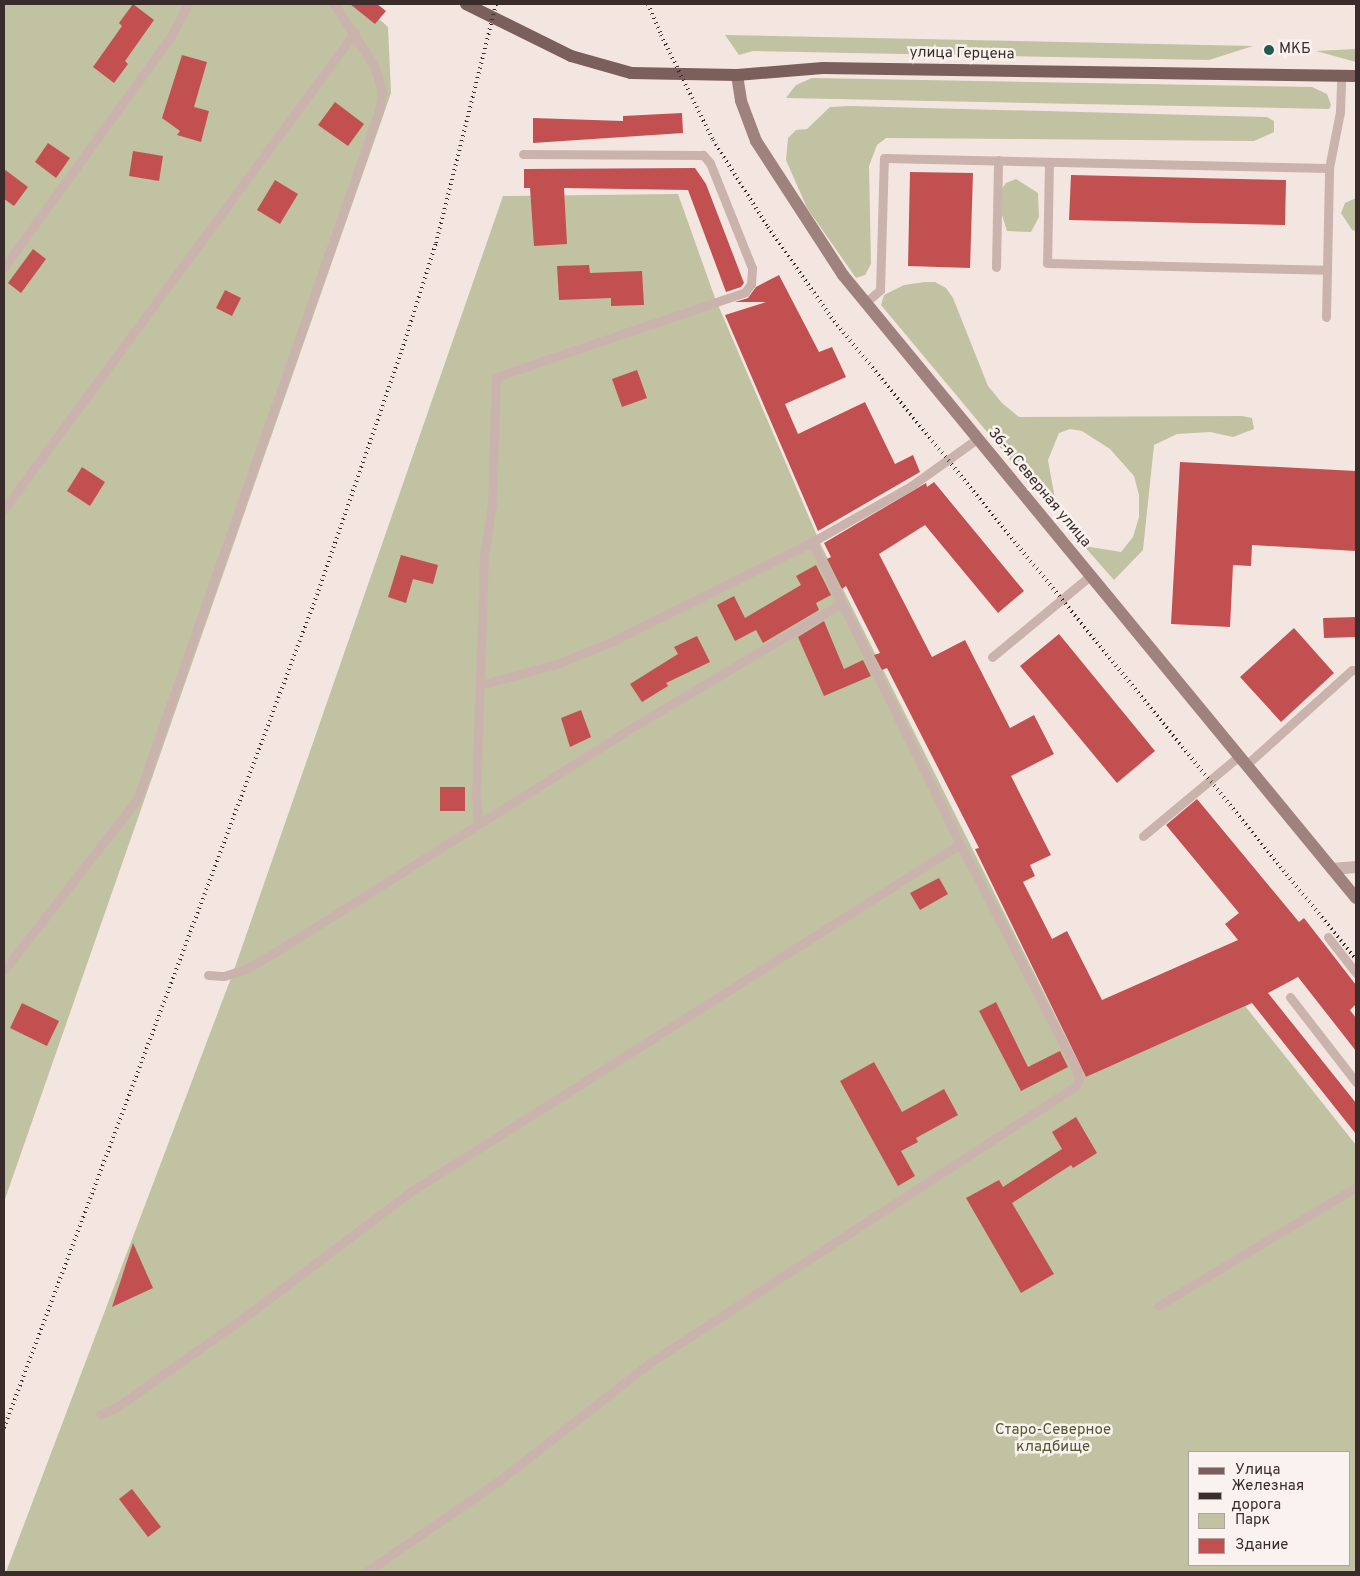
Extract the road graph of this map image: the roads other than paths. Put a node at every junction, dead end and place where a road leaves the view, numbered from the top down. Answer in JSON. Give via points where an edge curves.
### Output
{"nodes":[{"id":1,"x":188,"y":4,"type":"edge"},
{"id":2,"x":334,"y":4,"type":"edge"},
{"id":3,"x":466,"y":4,"type":"edge"},
{"id":4,"x":355,"y":32,"type":"junction"},
{"id":5,"x":737,"y":75,"type":"junction"},
{"id":6,"x":1341,"y":75,"type":"junction"},
{"id":7,"x":1356,"y":76,"type":"edge"},
{"id":8,"x":523,"y":154,"type":"dead end"},
{"id":9,"x":998,"y":160,"type":"junction"},
{"id":10,"x":1049,"y":162,"type":"junction"},
{"id":11,"x":1329,"y":168,"type":"junction"},
{"id":12,"x":996,"y":267,"type":"dead end"},
{"id":13,"x":4,"y":268,"type":"edge"},
{"id":14,"x":1327,"y":270,"type":"junction"},
{"id":15,"x":865,"y":303,"type":"junction"},
{"id":16,"x":1326,"y":317,"type":"dead end"},
{"id":17,"x":977,"y":439,"type":"junction"},
{"id":18,"x":4,"y":509,"type":"edge"},
{"id":19,"x":812,"y":542,"type":"junction"},
{"id":20,"x":1090,"y":576,"type":"junction"},
{"id":21,"x":842,"y":603,"type":"junction"},
{"id":22,"x":992,"y":657,"type":"dead end"},
{"id":23,"x":1356,"y":670,"type":"edge"},
{"id":24,"x":480,"y":685,"type":"junction"},
{"id":25,"x":1242,"y":761,"type":"junction"},
{"id":26,"x":478,"y":823,"type":"junction"},
{"id":27,"x":1143,"y":836,"type":"dead end"},
{"id":28,"x":960,"y":844,"type":"junction"},
{"id":29,"x":1356,"y":867,"type":"edge"},
{"id":30,"x":1332,"y":869,"type":"junction"},
{"id":31,"x":1356,"y":898,"type":"edge"},
{"id":32,"x":1328,"y":937,"type":"dead end"},
{"id":33,"x":4,"y":970,"type":"edge"},
{"id":34,"x":1356,"y":973,"type":"edge"},
{"id":35,"x":208,"y":976,"type":"dead end"},
{"id":36,"x":1290,"y":997,"type":"dead end"},
{"id":37,"x":1356,"y":1082,"type":"edge"},
{"id":38,"x":1356,"y":1187,"type":"edge"},
{"id":39,"x":1158,"y":1306,"type":"dead end"},
{"id":40,"x":100,"y":1414,"type":"dead end"},
{"id":41,"x":366,"y":1572,"type":"edge"}],
"edges":[{"from":1,"to":13,"type":"lane","via":[[171,36]]},
{"from":2,"to":4,"type":"lane"},
{"from":3,"to":5,"type":"main road","name":"улица Герцена","via":[[571,56],[632,73]]},
{"from":4,"to":18,"type":"lane"},
{"from":4,"to":33,"type":"lane","via":[[375,67],[382,92],[379,111],[138,800]]},
{"from":5,"to":6,"type":"main road","name":"улица Герцена","via":[[823,68]]},
{"from":5,"to":15,"type":"main road","name":"36-я Северная улица","via":[[741,101],[768,162],[843,276]]},
{"from":6,"to":7,"type":"main road","name":"улица Герцена"},
{"from":6,"to":11,"type":"lane","via":[[1340,112]]},
{"from":8,"to":24,"type":"lane","via":[[703,155],[710,163],[752,268],[751,284],[745,292],[496,377],[492,504],[484,557]]},
{"from":9,"to":10,"type":"lane"},
{"from":9,"to":12,"type":"lane"},
{"from":9,"to":15,"type":"lane","via":[[884,158],[880,290]]},
{"from":10,"to":11,"type":"lane"},
{"from":10,"to":14,"type":"lane","via":[[1047,263]]},
{"from":11,"to":14,"type":"lane"},
{"from":14,"to":16,"type":"lane"},
{"from":15,"to":17,"type":"main road","name":"36-я Северная улица"},
{"from":17,"to":19,"type":"lane","via":[[911,486]]},
{"from":17,"to":20,"type":"main road","name":"36-я Северная улица"},
{"from":19,"to":21,"type":"lane"},
{"from":19,"to":24,"type":"lane","via":[[613,641],[557,664]]},
{"from":20,"to":22,"type":"lane"},
{"from":20,"to":25,"type":"main road","name":"36-я Северная улица"},
{"from":21,"to":26,"type":"lane","via":[[748,656]]},
{"from":21,"to":28,"type":"lane"},
{"from":23,"to":25,"type":"lane"},
{"from":24,"to":26,"type":"lane"},
{"from":25,"to":27,"type":"lane"},
{"from":25,"to":30,"type":"main road","name":"36-я Северная улица"},
{"from":26,"to":35,"type":"lane","via":[[246,969],[224,976]]},
{"from":28,"to":40,"type":"lane","via":[[410,1192],[246,1316],[117,1407]]},
{"from":28,"to":41,"type":"lane","via":[[1077,1070],[1079,1080],[1074,1087],[651,1362],[496,1484]]},
{"from":29,"to":30,"type":"street"},
{"from":30,"to":31,"type":"main road","name":"36-я Северная улица"},
{"from":32,"to":34,"type":"lane"},
{"from":36,"to":37,"type":"lane"},
{"from":38,"to":39,"type":"lane"}]}
